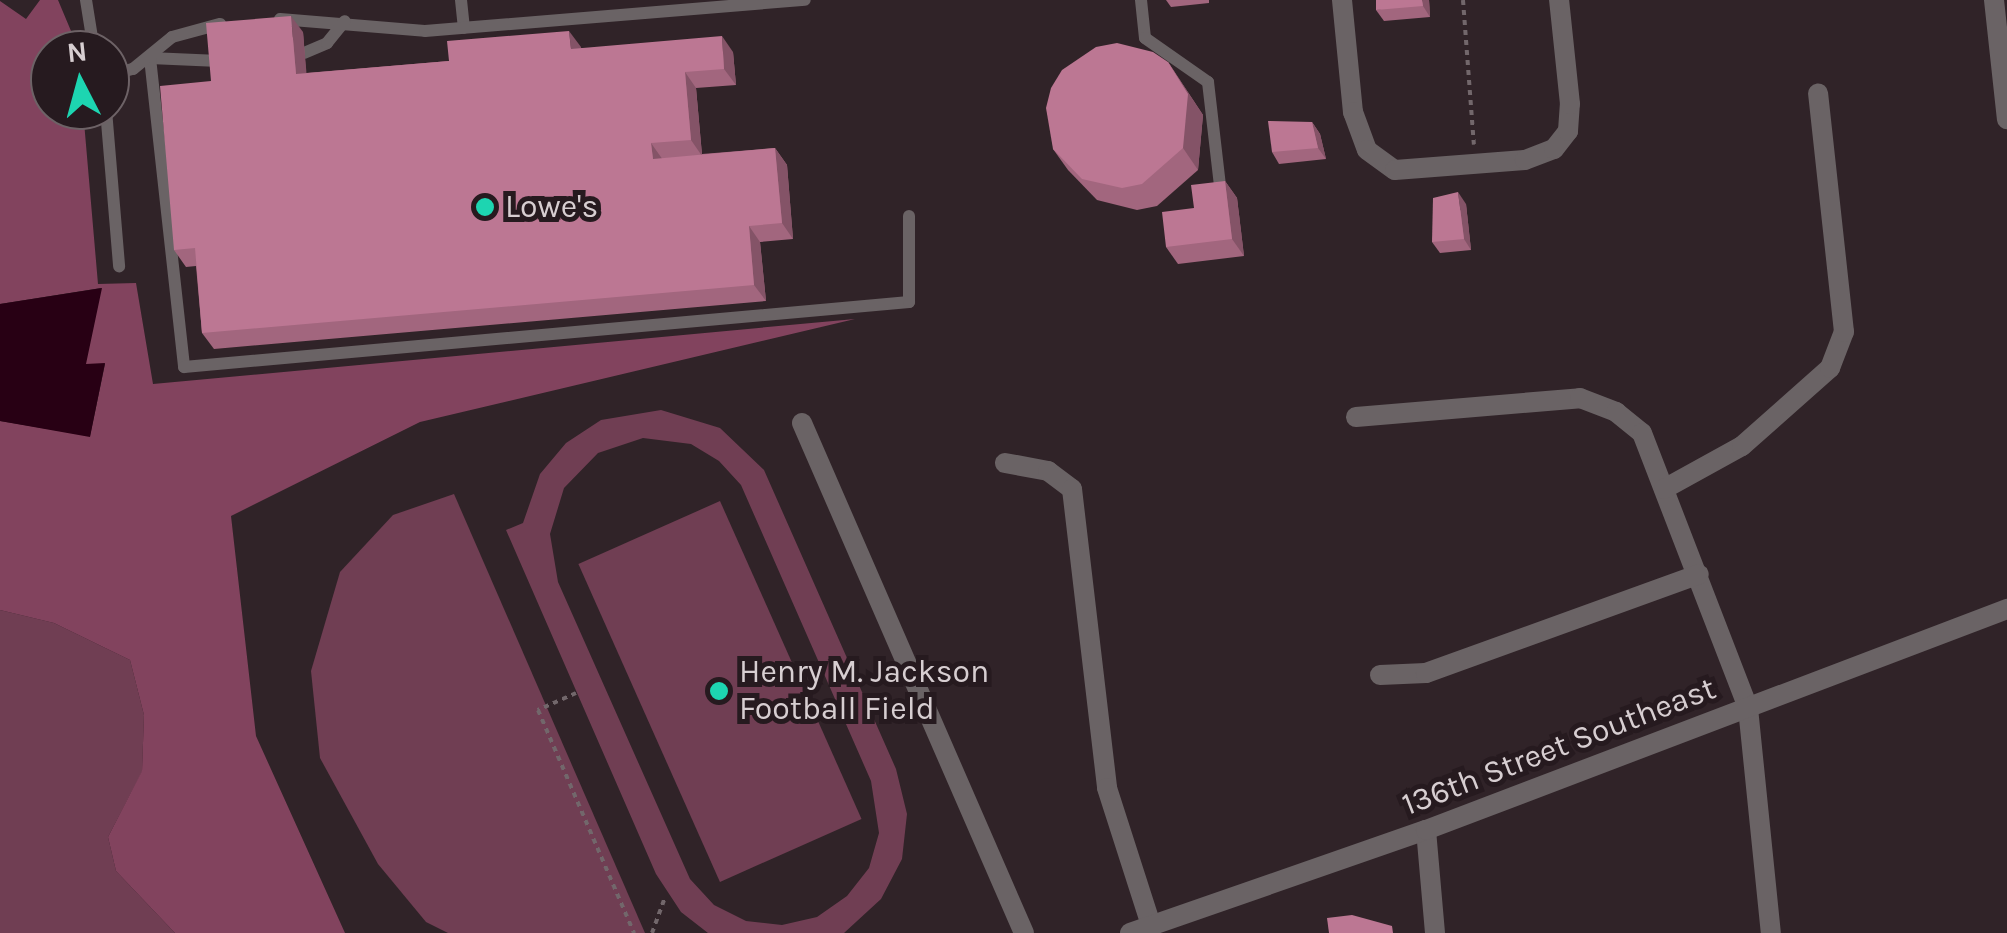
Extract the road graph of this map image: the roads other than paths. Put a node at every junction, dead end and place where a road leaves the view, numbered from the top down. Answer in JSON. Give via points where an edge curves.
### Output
{"nodes":[{"id":1,"x":86,"y":0,"type":"edge"},
{"id":2,"x":461,"y":0,"type":"edge"},
{"id":3,"x":805,"y":0,"type":"edge"},
{"id":4,"x":1141,"y":0,"type":"edge"},
{"id":5,"x":1342,"y":0,"type":"edge"},
{"id":6,"x":1559,"y":0,"type":"edge"},
{"id":7,"x":1994,"y":0,"type":"edge"},
{"id":8,"x":269,"y":20,"type":"edge"},
{"id":9,"x":346,"y":21,"type":"junction"},
{"id":10,"x":238,"y":22,"type":"edge"},
{"id":11,"x":464,"y":28,"type":"junction"},
{"id":12,"x":91,"y":30,"type":"edge"},
{"id":13,"x":304,"y":53,"type":"dead end"},
{"id":14,"x":2003,"y":55,"type":"edge"},
{"id":15,"x":150,"y":58,"type":"junction"},
{"id":16,"x":219,"y":60,"type":"edge"},
{"id":17,"x":130,"y":67,"type":"edge"},
{"id":18,"x":1818,"y":93,"type":"dead end"},
{"id":19,"x":2007,"y":119,"type":"edge"},
{"id":20,"x":108,"y":130,"type":"edge"},
{"id":21,"x":1220,"y":186,"type":"edge"},
{"id":22,"x":910,"y":216,"type":"dead end"},
{"id":23,"x":119,"y":266,"type":"dead end"},
{"id":24,"x":1356,"y":417,"type":"dead end"},
{"id":25,"x":802,"y":424,"type":"dead end"},
{"id":26,"x":1005,"y":463,"type":"dead end"},
{"id":27,"x":1664,"y":489,"type":"junction"},
{"id":28,"x":1699,"y":574,"type":"junction"},
{"id":29,"x":2007,"y":609,"type":"edge"},
{"id":30,"x":1380,"y":675,"type":"dead end"},
{"id":31,"x":1748,"y":708,"type":"junction"},
{"id":32,"x":1426,"y":830,"type":"junction"},
{"id":33,"x":1150,"y":925,"type":"junction"},
{"id":34,"x":1024,"y":933,"type":"edge"},
{"id":35,"x":1130,"y":933,"type":"edge"},
{"id":36,"x":1435,"y":933,"type":"edge"},
{"id":37,"x":1770,"y":933,"type":"edge"}],
"edges":[{"from":1,"to":12,"type":"lane"},
{"from":2,"to":11,"type":"lane"},
{"from":3,"to":11,"type":"lane"},
{"from":4,"to":21,"type":"lane","via":[[1145,38],[1208,82]]},
{"from":5,"to":6,"type":"street","via":[[1353,112],[1367,150],[1395,170],[1476,165],[1554,149],[1568,130],[1570,104]]},
{"from":7,"to":14,"type":"street"},
{"from":8,"to":9,"type":"lane"},
{"from":9,"to":11,"type":"lane","via":[[424,31]]},
{"from":9,"to":13,"type":"lane","via":[[327,43]]},
{"from":10,"to":15,"type":"lane","via":[[172,37]]},
{"from":14,"to":19,"type":"street"},
{"from":15,"to":16,"type":"lane"},
{"from":15,"to":17,"type":"lane"},
{"from":15,"to":22,"type":"lane","via":[[184,367],[910,302]]},
{"from":18,"to":27,"type":"street","via":[[1844,332],[1830,368],[1742,446]]},
{"from":20,"to":23,"type":"lane"},
{"from":24,"to":27,"type":"street","via":[[1580,398],[1616,412],[1642,434]]},
{"from":25,"to":34,"type":"street"},
{"from":26,"to":33,"type":"street","via":[[1048,471],[1072,489],[1107,788]]},
{"from":27,"to":28,"type":"street"},
{"from":28,"to":30,"type":"street","via":[[1426,673]]},
{"from":28,"to":31,"type":"street"},
{"from":29,"to":31,"type":"street","name":"136th Street Southeast"},
{"from":31,"to":32,"type":"street","name":"136th Street Southeast"},
{"from":31,"to":37,"type":"street"},
{"from":32,"to":33,"type":"street","name":"136th Street Southeast"},
{"from":32,"to":36,"type":"street"},
{"from":33,"to":35,"type":"street","name":"136th Street Southeast"}]}
